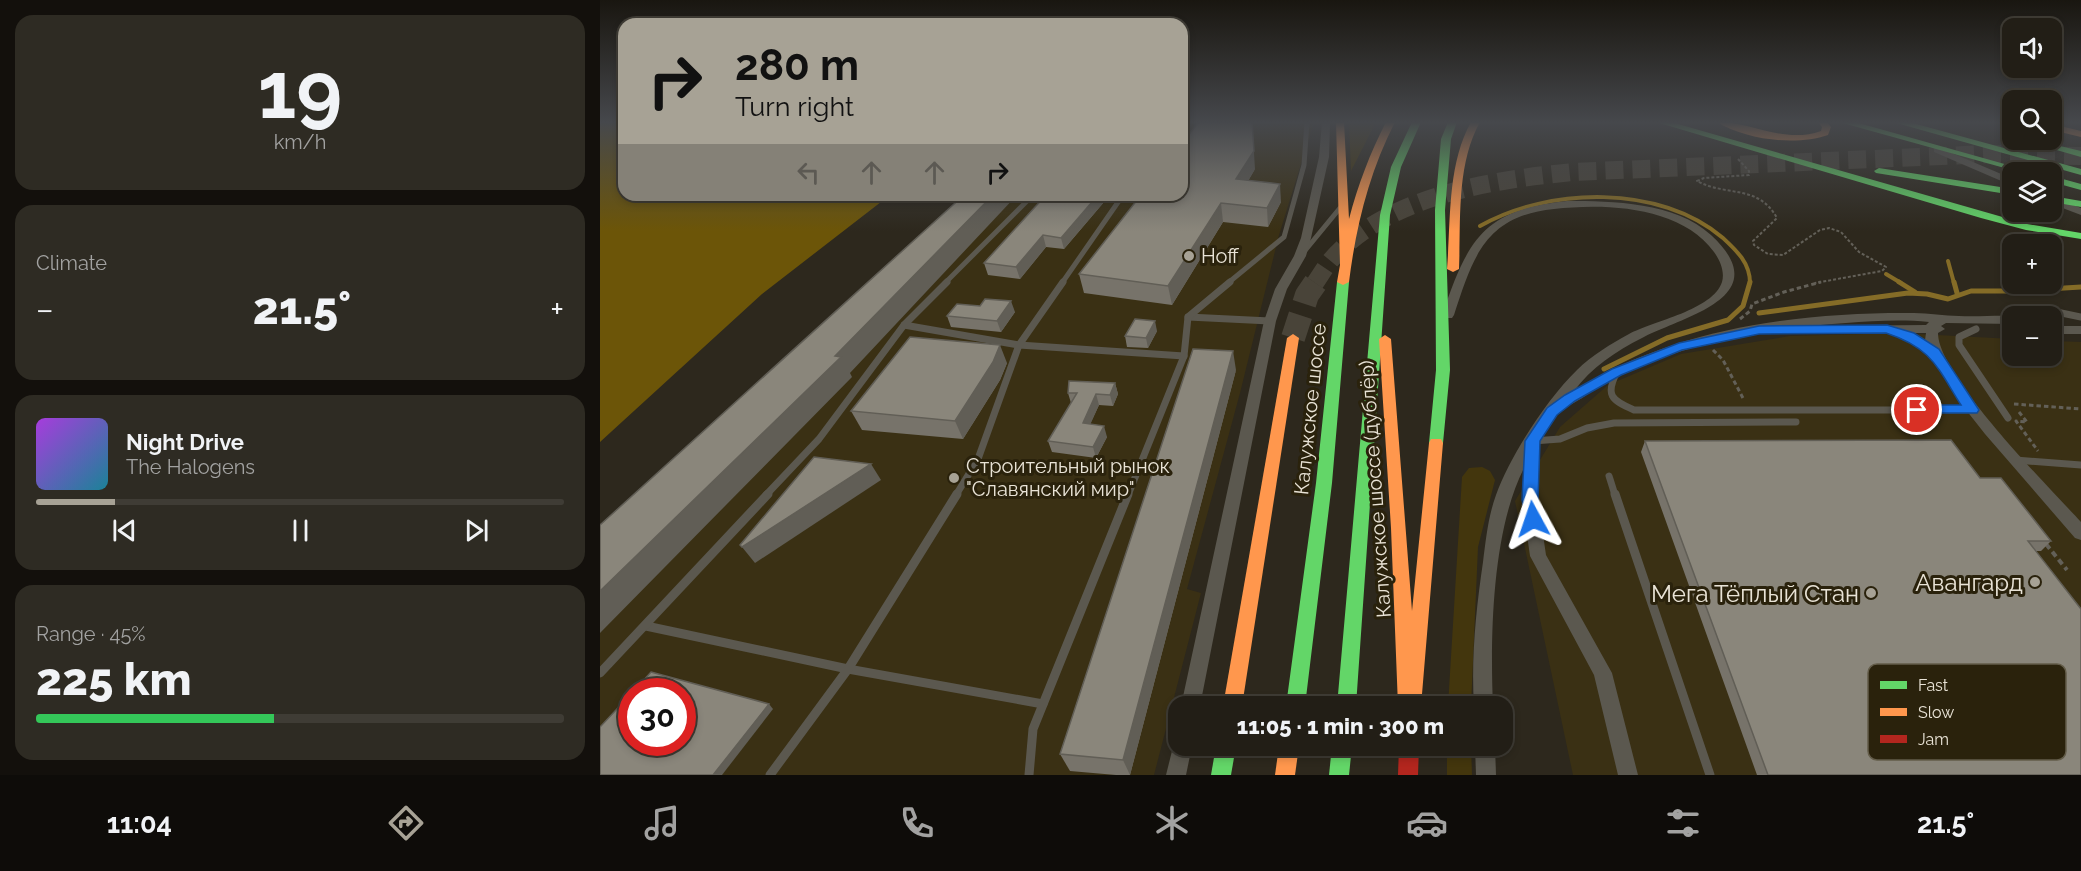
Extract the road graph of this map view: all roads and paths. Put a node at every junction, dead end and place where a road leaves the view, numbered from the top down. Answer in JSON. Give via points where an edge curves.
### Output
{"nodes":[{"id":1,"x":1304,"y":158,"type":"edge"},
{"id":2,"x":1324,"y":158,"type":"edge"},
{"id":3,"x":1341,"y":158,"type":"edge"},
{"id":4,"x":1374,"y":158,"type":"edge"},
{"id":5,"x":1399,"y":158,"type":"edge"},
{"id":6,"x":1444,"y":158,"type":"edge"},
{"id":7,"x":1462,"y":158,"type":"edge"},
{"id":8,"x":1736,"y":158,"type":"edge"},
{"id":9,"x":1784,"y":158,"type":"edge"},
{"id":10,"x":1831,"y":158,"type":"edge"},
{"id":11,"x":1953,"y":158,"type":"edge"},
{"id":12,"x":1975,"y":158,"type":"edge"},
{"id":13,"x":2033,"y":158,"type":"edge"},
{"id":14,"x":2002,"y":165,"type":"edge"},
{"id":15,"x":2081,"y":171,"type":"edge"},
{"id":16,"x":1364,"y":178,"type":"junction"},
{"id":17,"x":2002,"y":178,"type":"edge"},
{"id":18,"x":2062,"y":182,"type":"edge"},
{"id":19,"x":2081,"y":187,"type":"edge"},
{"id":20,"x":2002,"y":190,"type":"edge"},
{"id":21,"x":1027,"y":201,"type":"edge"},
{"id":22,"x":1119,"y":201,"type":"edge"},
{"id":23,"x":2062,"y":201,"type":"edge"},
{"id":24,"x":1343,"y":203,"type":"junction"},
{"id":25,"x":2062,"y":203,"type":"edge"},
{"id":26,"x":2081,"y":204,"type":"edge"},
{"id":27,"x":2081,"y":212,"type":"edge"},
{"id":28,"x":2081,"y":236,"type":"edge"},
{"id":29,"x":1300,"y":256,"type":"junction"},
{"id":30,"x":1345,"y":265,"type":"junction"},
{"id":31,"x":1379,"y":269,"type":"junction"},
{"id":32,"x":2062,"y":314,"type":"edge"},
{"id":33,"x":1448,"y":315,"type":"junction"},
{"id":34,"x":1188,"y":317,"type":"junction"},
{"id":35,"x":1944,"y":319,"type":"junction"},
{"id":36,"x":2081,"y":319,"type":"edge"},
{"id":37,"x":1739,"y":320,"type":"dead end"},
{"id":38,"x":2002,"y":320,"type":"edge"},
{"id":39,"x":2062,"y":320,"type":"edge"},
{"id":40,"x":1270,"y":321,"type":"junction"},
{"id":41,"x":904,"y":325,"type":"junction"},
{"id":42,"x":1887,"y":329,"type":"junction"},
{"id":43,"x":1930,"y":329,"type":"junction"},
{"id":44,"x":1976,"y":329,"type":"junction"},
{"id":45,"x":2002,"y":329,"type":"edge"},
{"id":46,"x":1759,"y":330,"type":"junction"},
{"id":47,"x":2062,"y":330,"type":"edge"},
{"id":48,"x":2081,"y":330,"type":"edge"},
{"id":49,"x":1293,"y":338,"type":"tunnel mouth"},
{"id":50,"x":1710,"y":340,"type":"junction"},
{"id":51,"x":1019,"y":345,"type":"junction"},
{"id":52,"x":1444,"y":345,"type":"junction"},
{"id":53,"x":1935,"y":352,"type":"junction"},
{"id":54,"x":1184,"y":356,"type":"junction"},
{"id":55,"x":1617,"y":372,"type":"junction"},
{"id":56,"x":1746,"y":404,"type":"dead end"},
{"id":57,"x":2014,"y":404,"type":"dead end"},
{"id":58,"x":2081,"y":409,"type":"edge"},
{"id":59,"x":1972,"y":410,"type":"junction"},
{"id":60,"x":1552,"y":411,"type":"junction"},
{"id":61,"x":2008,"y":418,"type":"dead end"},
{"id":62,"x":1796,"y":422,"type":"dead end"},
{"id":63,"x":1533,"y":441,"type":"junction"},
{"id":64,"x":2015,"y":460,"type":"junction"},
{"id":65,"x":2081,"y":465,"type":"edge"},
{"id":66,"x":1609,"y":476,"type":"dead end"},
{"id":67,"x":2081,"y":533,"type":"edge"},
{"id":68,"x":2040,"y":537,"type":"edge"},
{"id":69,"x":2067,"y":570,"type":"dead end"},
{"id":70,"x":646,"y":626,"type":"junction"},
{"id":71,"x":848,"y":669,"type":"junction"},
{"id":72,"x":600,"y":673,"type":"edge"},
{"id":73,"x":1192,"y":696,"type":"edge"},
{"id":74,"x":1234,"y":696,"type":"edge"},
{"id":75,"x":1296,"y":696,"type":"edge"},
{"id":76,"x":1347,"y":696,"type":"edge"},
{"id":77,"x":1409,"y":696,"type":"edge"},
{"id":78,"x":1411,"y":696,"type":"edge"},
{"id":79,"x":1483,"y":696,"type":"edge"},
{"id":80,"x":1043,"y":704,"type":"junction"},
{"id":81,"x":1224,"y":756,"type":"edge"},
{"id":82,"x":1288,"y":756,"type":"edge"},
{"id":83,"x":1341,"y":756,"type":"edge"},
{"id":84,"x":1409,"y":756,"type":"edge"},
{"id":85,"x":1485,"y":756,"type":"edge"},
{"id":86,"x":770,"y":775,"type":"edge"},
{"id":87,"x":1029,"y":775,"type":"edge"},
{"id":88,"x":1221,"y":775,"type":"edge"},
{"id":89,"x":1285,"y":775,"type":"edge"},
{"id":90,"x":1340,"y":775,"type":"edge"},
{"id":91,"x":1408,"y":775,"type":"edge"},
{"id":92,"x":1486,"y":775,"type":"edge"},
{"id":93,"x":1629,"y":775,"type":"edge"},
{"id":94,"x":1710,"y":775,"type":"edge"}],
"edges":[{"from":1,"to":34,"type":"lane","via":[[1284,237]]},
{"from":2,"to":29,"type":"street"},
{"from":3,"to":24,"type":"main road"},
{"from":4,"to":16,"type":"main road","name":"Калужское шоссе"},
{"from":5,"to":31,"type":"main road","via":[[1392,179]]},
{"from":6,"to":52,"type":"main road","via":[[1439,261]]},
{"from":7,"to":33,"type":"main road"},
{"from":8,"to":37,"type":"path","via":[[1749,174],[1697,181],[1711,188],[1754,194],[1766,202],[1778,218],[1753,241],[1754,245],[1768,254],[1783,255],[1820,230],[1835,229],[1859,252],[1886,267],[1882,272],[1815,282],[1780,292],[1752,304]]},
{"from":9,"to":28,"type":"main road","via":[[2026,227]]},
{"from":10,"to":20,"type":"main road","via":[[1892,174]]},
{"from":11,"to":17,"type":"street"},
{"from":12,"to":14,"type":"main road"},
{"from":13,"to":15,"type":"main road"},
{"from":16,"to":24,"type":"lane"},
{"from":16,"to":30,"type":"main road","name":"Калужское шоссе"},
{"from":18,"to":19,"type":"main road"},
{"from":21,"to":41,"type":"lane"},
{"from":22,"to":51,"type":"lane"},
{"from":23,"to":26,"type":"main road"},
{"from":24,"to":29,"type":"lane"},
{"from":24,"to":30,"type":"main road"},
{"from":25,"to":27,"type":"street"},
{"from":29,"to":40,"type":"street","via":[[1281,289]]},
{"from":30,"to":75,"type":"main road","name":"Калужское шоссе","via":[[1332,410]]},
{"from":31,"to":76,"type":"main road"},
{"from":31,"to":77,"type":"main road","name":"Калужское шоссе (дублёр)"},
{"from":32,"to":36,"type":"lane"},
{"from":33,"to":52,"type":"main road"},
{"from":33,"to":60,"type":"street","via":[[1462,274],[1478,244],[1501,223],[1529,211],[1578,204],[1642,209],[1683,222],[1712,242],[1729,272],[1724,291],[1706,306],[1605,354],[1573,381]]},
{"from":34,"to":40,"type":"lane"},
{"from":34,"to":54,"type":"lane"},
{"from":35,"to":38,"type":"street"},
{"from":35,"to":43,"type":"street"},
{"from":35,"to":46,"type":"street","via":[[1865,318]]},
{"from":36,"to":39,"type":"street"},
{"from":40,"to":73,"type":"street"},
{"from":41,"to":51,"type":"lane"},
{"from":41,"to":70,"type":"lane","via":[[819,439]]},
{"from":42,"to":43,"type":"street"},
{"from":42,"to":46,"type":"street"},
{"from":42,"to":53,"type":"street","via":[[1909,336]]},
{"from":43,"to":44,"type":"street"},
{"from":43,"to":53,"type":"street"},
{"from":44,"to":45,"type":"street"},
{"from":44,"to":61,"type":"lane","via":[[1962,334],[1959,345]]},
{"from":46,"to":50,"type":"street"},
{"from":47,"to":48,"type":"street"},
{"from":49,"to":74,"type":"main road"},
{"from":50,"to":55,"type":"street","via":[[1662,353]]},
{"from":50,"to":56,"type":"path"},
{"from":51,"to":54,"type":"lane"},
{"from":51,"to":71,"type":"lane","via":[[978,459]]},
{"from":52,"to":78,"type":"main road"},
{"from":53,"to":59,"type":"street"},
{"from":54,"to":80,"type":"lane"},
{"from":55,"to":59,"type":"lane","via":[[1610,386],[1611,395],[1626,407],[1644,411]]},
{"from":55,"to":60,"type":"street"},
{"from":57,"to":58,"type":"path"},
{"from":59,"to":64,"type":"street"},
{"from":60,"to":63,"type":"street"},
{"from":62,"to":63,"type":"lane","via":[[1614,423],[1560,439]]},
{"from":63,"to":79,"type":"street","via":[[1508,485],[1497,519],[1485,602]]},
{"from":63,"to":93,"type":"street","via":[[1530,500],[1538,556],[1603,673]]},
{"from":64,"to":65,"type":"lane"},
{"from":64,"to":67,"type":"street"},
{"from":66,"to":94,"type":"lane"},
{"from":68,"to":69,"type":"path"},
{"from":70,"to":71,"type":"lane"},
{"from":70,"to":72,"type":"lane"},
{"from":71,"to":80,"type":"lane"},
{"from":71,"to":86,"type":"lane"},
{"from":80,"to":87,"type":"lane","via":[[1034,729]]},
{"from":81,"to":88,"type":"main road"},
{"from":82,"to":89,"type":"main road"},
{"from":83,"to":90,"type":"main road"},
{"from":84,"to":91,"type":"main road"},
{"from":85,"to":92,"type":"street"}]}
